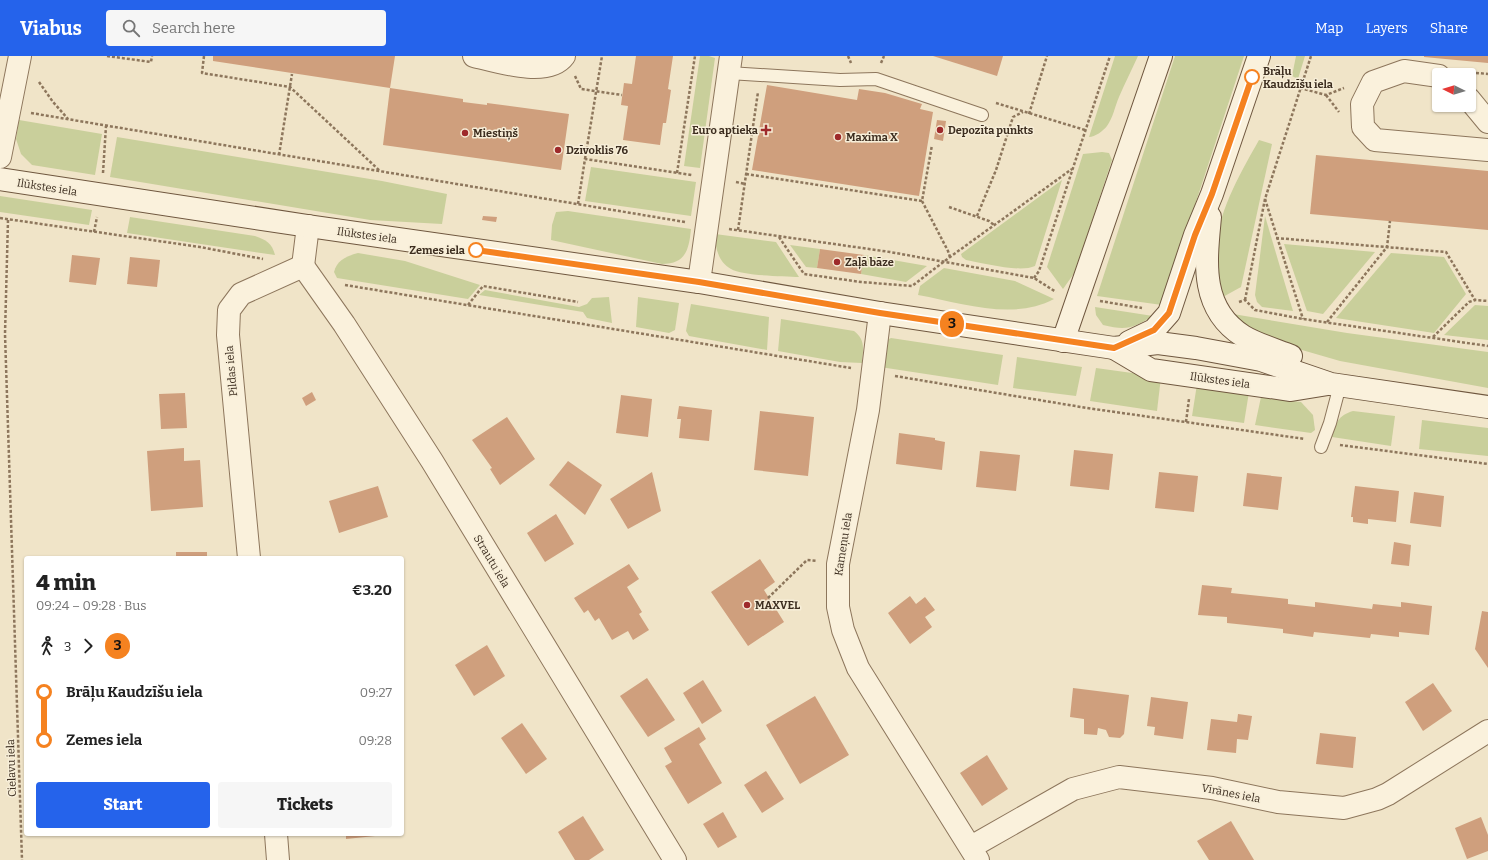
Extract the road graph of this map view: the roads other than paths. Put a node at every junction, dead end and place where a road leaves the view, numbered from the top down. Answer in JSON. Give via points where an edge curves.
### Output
{"nodes":[{"id":1,"x":20,"y":56,"type":"edge"},
{"id":2,"x":474,"y":56,"type":"edge"},
{"id":3,"x":1161,"y":56,"type":"edge"},
{"id":4,"x":1259,"y":56,"type":"edge"},
{"id":5,"x":563,"y":57,"type":"edge"},
{"id":6,"x":730,"y":64,"type":"edge"},
{"id":7,"x":1432,"y":75,"type":"edge"},
{"id":8,"x":1476,"y":107,"type":"edge"},
{"id":9,"x":982,"y":115,"type":"dead end"},
{"id":10,"x":1488,"y":122,"type":"edge"},
{"id":11,"x":1488,"y":150,"type":"edge"},
{"id":12,"x":0,"y":157,"type":"edge"},
{"id":13,"x":0,"y":179,"type":"edge"},
{"id":14,"x":1212,"y":194,"type":"junction"},
{"id":15,"x":308,"y":226,"type":"junction"},
{"id":16,"x":302,"y":266,"type":"junction"},
{"id":17,"x":699,"y":282,"type":"junction"},
{"id":18,"x":880,"y":313,"type":"junction"},
{"id":19,"x":1063,"y":341,"type":"junction"},
{"id":20,"x":1114,"y":348,"type":"junction"},
{"id":21,"x":1335,"y":384,"type":"junction"},
{"id":22,"x":1488,"y":408,"type":"edge"},
{"id":23,"x":1322,"y":444,"type":"road end"},
{"id":24,"x":249,"y":556,"type":"edge"},
{"id":25,"x":1487,"y":734,"type":"edge"},
{"id":26,"x":276,"y":836,"type":"edge"},
{"id":27,"x":974,"y":854,"type":"edge"},
{"id":28,"x":278,"y":860,"type":"edge"},
{"id":29,"x":675,"y":860,"type":"edge"}],
"edges":[{"from":1,"to":12,"type":"street"},
{"from":2,"to":5,"type":"street","via":[[532,67],[550,66]]},
{"from":3,"to":19,"type":"street"},
{"from":4,"to":14,"type":"street"},
{"from":6,"to":9,"type":"lane","via":[[760,75],[876,80]]},
{"from":6,"to":17,"type":"street"},
{"from":7,"to":11,"type":"street","via":[[1404,71],[1374,82],[1362,104],[1362,127],[1375,140]]},
{"from":8,"to":10,"type":"street"},
{"from":13,"to":15,"type":"street","name":"Ilūkstes iela"},
{"from":14,"to":20,"type":"street","via":[[1195,235],[1169,313],[1154,330]]},
{"from":14,"to":21,"type":"street","via":[[1206,271],[1212,298],[1224,318],[1243,336],[1292,357]]},
{"from":15,"to":16,"type":"street"},
{"from":15,"to":17,"type":"street","name":"Ilūkstes iela"},
{"from":16,"to":24,"type":"street","name":"Pildas iela","via":[[241,294],[229,310],[228,336]]},
{"from":16,"to":29,"type":"street","name":"Strautu iela","via":[[344,324],[432,461]]},
{"from":17,"to":18,"type":"street","name":"Ilūkstes iela"},
{"from":18,"to":19,"type":"street","name":"Ilūkstes iela"},
{"from":18,"to":27,"type":"street","name":"Kameņu iela","via":[[868,410],[838,564],[838,607],[843,630],[858,668]]},
{"from":19,"to":20,"type":"street","name":"Ilūkstes iela"},
{"from":20,"to":21,"type":"street","name":"Ilūkstes iela","via":[[1158,343],[1196,348],[1261,360]]},
{"from":21,"to":22,"type":"street","name":"Ilūkstes iela"},
{"from":21,"to":23,"type":"lane","via":[[1330,423]]},
{"from":25,"to":27,"type":"street","name":"Virānes iela","via":[[1388,794],[1344,808],[1278,802],[1212,788],[1120,777],[1073,789]]},
{"from":26,"to":28,"type":"street"}]}
